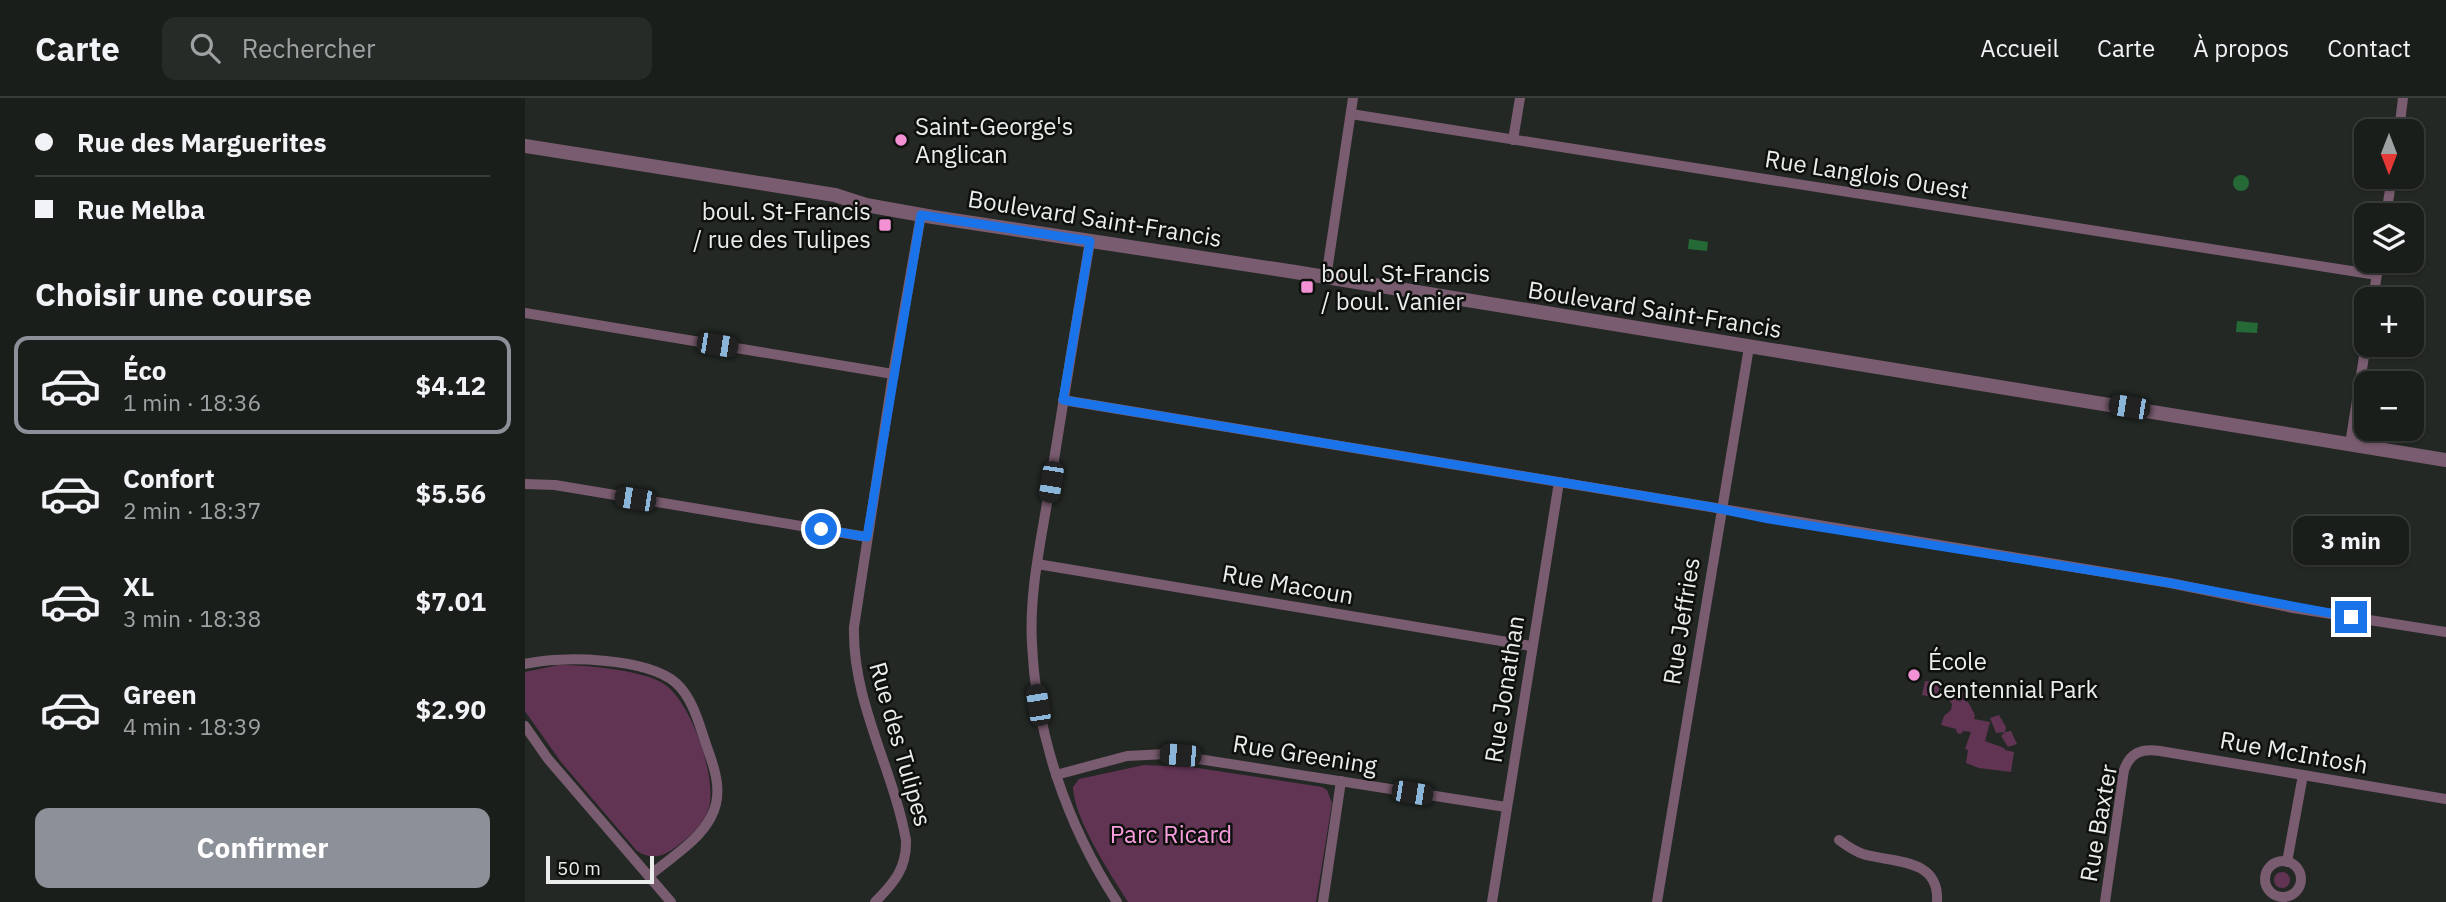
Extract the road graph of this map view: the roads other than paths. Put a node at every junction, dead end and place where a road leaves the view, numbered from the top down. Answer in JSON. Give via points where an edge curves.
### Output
{"nodes":[{"id":1,"x":1353,"y":98,"type":"edge"},
{"id":2,"x":1520,"y":98,"type":"edge"},
{"id":3,"x":2403,"y":98,"type":"edge"},
{"id":4,"x":1351,"y":114,"type":"junction"},
{"id":5,"x":2400,"y":119,"type":"edge"},
{"id":6,"x":1513,"y":140,"type":"junction"},
{"id":7,"x":525,"y":146,"type":"edge"},
{"id":8,"x":921,"y":215,"type":"junction"},
{"id":9,"x":1090,"y":241,"type":"junction"},
{"id":10,"x":2377,"y":275,"type":"joint"},
{"id":11,"x":1326,"y":278,"type":"junction"},
{"id":12,"x":2375,"y":287,"type":"edge"},
{"id":13,"x":525,"y":313,"type":"edge"},
{"id":14,"x":1749,"y":347,"type":"junction"},
{"id":15,"x":2364,"y":357,"type":"edge"},
{"id":16,"x":893,"y":374,"type":"junction"},
{"id":17,"x":1063,"y":400,"type":"junction"},
{"id":18,"x":2350,"y":444,"type":"junction"},
{"id":19,"x":2446,"y":460,"type":"edge"},
{"id":20,"x":1559,"y":482,"type":"junction"},
{"id":21,"x":525,"y":484,"type":"edge"},
{"id":22,"x":1721,"y":509,"type":"junction"},
{"id":23,"x":867,"y":537,"type":"junction"},
{"id":24,"x":1037,"y":564,"type":"junction"},
{"id":25,"x":2446,"y":632,"type":"edge"},
{"id":26,"x":1531,"y":646,"type":"junction"},
{"id":27,"x":525,"y":664,"type":"edge"},
{"id":28,"x":525,"y":726,"type":"edge"},
{"id":29,"x":2135,"y":753,"type":"joint"},
{"id":30,"x":1056,"y":775,"type":"junction"},
{"id":31,"x":2304,"y":775,"type":"junction"},
{"id":32,"x":1341,"y":781,"type":"junction"},
{"id":33,"x":2446,"y":799,"type":"edge"},
{"id":34,"x":1506,"y":807,"type":"junction"},
{"id":35,"x":1839,"y":839,"type":"dead end"},
{"id":36,"x":2287,"y":862,"type":"dead end"},
{"id":37,"x":649,"y":876,"type":"junction"},
{"id":38,"x":671,"y":902,"type":"edge"},
{"id":39,"x":875,"y":902,"type":"edge"},
{"id":40,"x":1117,"y":902,"type":"edge"},
{"id":41,"x":1323,"y":902,"type":"edge"},
{"id":42,"x":1492,"y":902,"type":"edge"},
{"id":43,"x":1657,"y":902,"type":"edge"},
{"id":44,"x":1937,"y":902,"type":"edge"},
{"id":45,"x":2105,"y":902,"type":"edge"}],
"edges":[{"from":1,"to":4,"type":"street"},
{"from":2,"to":6,"type":"street"},
{"from":3,"to":5,"type":"street"},
{"from":4,"to":6,"type":"street","name":"Rue Langlois Ouest"},
{"from":4,"to":11,"type":"street"},
{"from":6,"to":10,"type":"street","name":"Rue Langlois Ouest"},
{"from":7,"to":8,"type":"street","name":"Boulevard Saint-Francis","via":[[835,195]]},
{"from":8,"to":9,"type":"street","name":"Boulevard Saint-Francis"},
{"from":8,"to":16,"type":"street","name":"Rue des Tulipes"},
{"from":9,"to":11,"type":"street","name":"Boulevard Saint-Francis"},
{"from":9,"to":17,"type":"street"},
{"from":10,"to":12,"type":"street"},
{"from":11,"to":14,"type":"street","name":"Boulevard Saint-Francis"},
{"from":13,"to":16,"type":"street"},
{"from":14,"to":18,"type":"street","name":"Boulevard Saint-Francis"},
{"from":14,"to":22,"type":"street","name":"Rue Jeffries"},
{"from":15,"to":18,"type":"street"},
{"from":16,"to":23,"type":"street","name":"Rue des Tulipes"},
{"from":17,"to":20,"type":"street"},
{"from":17,"to":24,"type":"street"},
{"from":18,"to":19,"type":"street","name":"Boulevard Saint-Francis"},
{"from":20,"to":22,"type":"street"},
{"from":20,"to":26,"type":"street","name":"Rue Jonathan"},
{"from":21,"to":23,"type":"street","via":[[555,485]]},
{"from":22,"to":25,"type":"street"},
{"from":22,"to":43,"type":"street","name":"Rue Jeffries"},
{"from":23,"to":39,"type":"street","name":"Rue des Tulipes","via":[[854,627],[855,657],[907,851],[898,878]]},
{"from":24,"to":26,"type":"street","name":"Rue Macoun"},
{"from":24,"to":30,"type":"street","via":[[1031,625],[1034,674]]},
{"from":26,"to":34,"type":"street","name":"Rue Jonathan"},
{"from":27,"to":37,"type":"street","via":[[569,658],[638,667],[675,682],[688,701],[712,763],[717,799],[697,837]]},
{"from":28,"to":37,"type":"street"},
{"from":29,"to":31,"type":"street","name":"Rue McIntosh","via":[[2150,749]]},
{"from":29,"to":45,"type":"street","name":"Rue Baxter","via":[[2123,770]]},
{"from":30,"to":32,"type":"street","name":"Rue Greening","via":[[1127,756],[1153,754]]},
{"from":30,"to":40,"type":"street","via":[[1078,834]]},
{"from":31,"to":33,"type":"street","name":"Rue McIntosh"},
{"from":31,"to":36,"type":"street"},
{"from":32,"to":34,"type":"street","name":"Rue Greening"},
{"from":32,"to":41,"type":"street"},
{"from":34,"to":42,"type":"street","name":"Rue Jonathan"},
{"from":35,"to":44,"type":"street","via":[[1860,853],[1921,867],[1933,879]]},
{"from":37,"to":38,"type":"street"}]}
